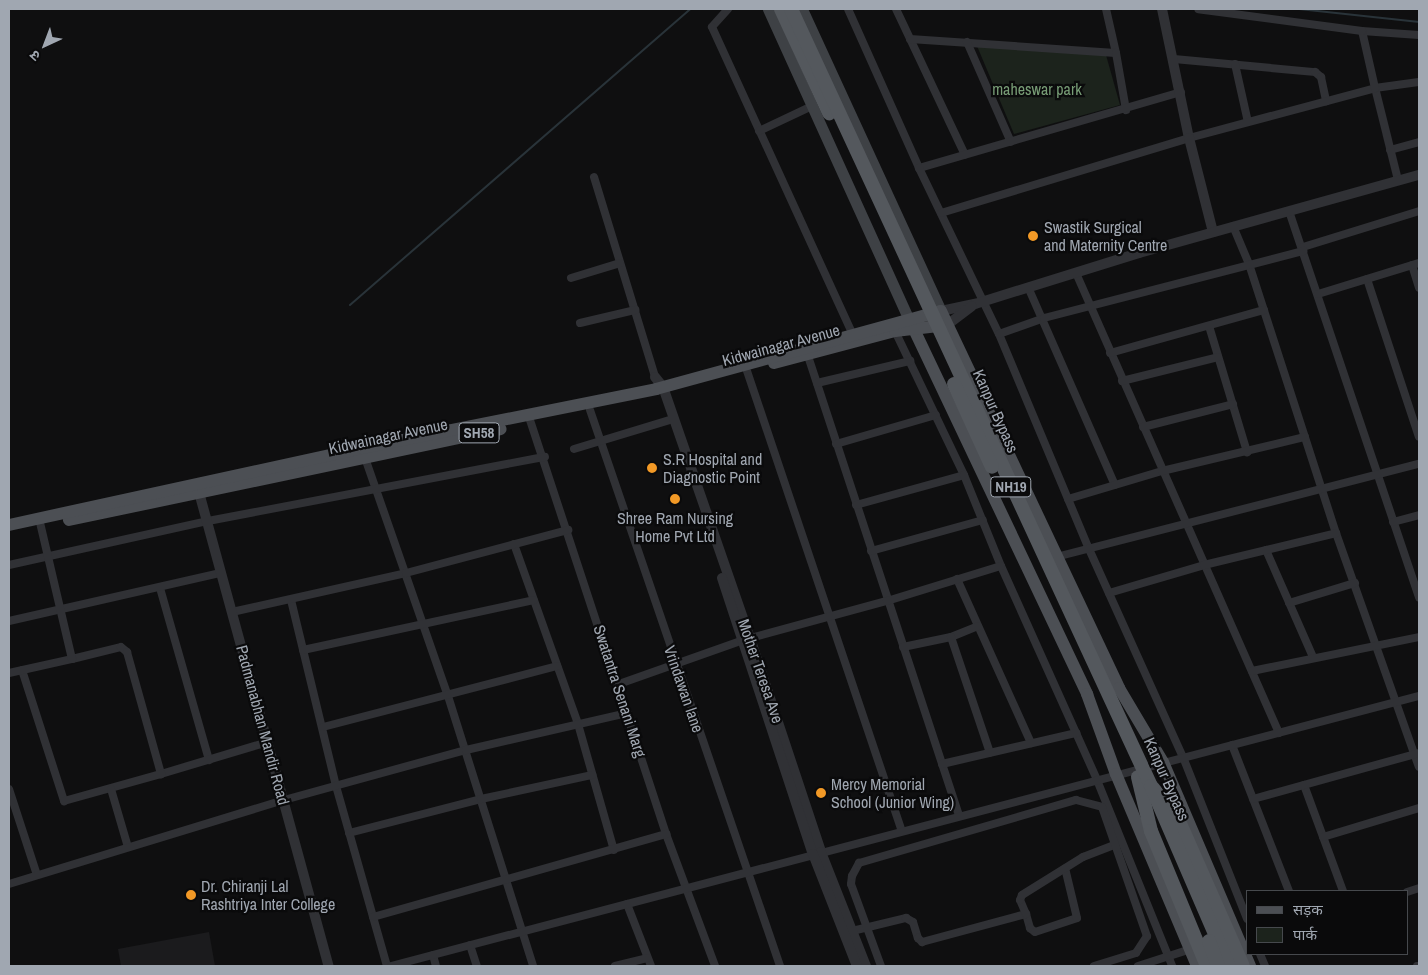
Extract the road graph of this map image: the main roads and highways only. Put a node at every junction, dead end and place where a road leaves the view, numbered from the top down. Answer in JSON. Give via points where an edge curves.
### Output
{"nodes":[{"id":1,"x":768,"y":9,"type":"edge"},
{"id":2,"x":781,"y":9,"type":"edge"},
{"id":3,"x":791,"y":9,"type":"edge"},
{"id":4,"x":802,"y":9,"type":"edge"},
{"id":5,"x":940,"y":311,"type":"junction"},
{"id":6,"x":911,"y":323,"type":"junction"},
{"id":7,"x":947,"y":325,"type":"junction"},
{"id":8,"x":806,"y":350,"type":"junction"},
{"id":9,"x":660,"y":389,"type":"junction"},
{"id":10,"x":530,"y":418,"type":"junction"},
{"id":11,"x":40,"y":522,"type":"junction"},
{"id":12,"x":9,"y":525,"type":"edge"},
{"id":13,"x":9,"y":532,"type":"edge"},
{"id":14,"x":1138,"y":778,"type":"junction"},
{"id":15,"x":1151,"y":786,"type":"junction"},
{"id":16,"x":1242,"y":936,"type":"edge"},
{"id":17,"x":1246,"y":951,"type":"edge"},
{"id":18,"x":1197,"y":966,"type":"edge"},
{"id":19,"x":1207,"y":966,"type":"edge"},
{"id":20,"x":1218,"y":966,"type":"edge"},
{"id":21,"x":1229,"y":966,"type":"edge"},
{"id":22,"x":1243,"y":966,"type":"edge"}],
"edges":[{"from":1,"to":6,"type":"main road"},
{"from":2,"to":14,"type":"highway","name":"Kanpur Bypass","number":"NH19","bridge":true},
{"from":3,"to":15,"type":"highway","name":"Kanpur Bypass","number":"NH19","bridge":true},
{"from":4,"to":5,"type":"main road"},
{"from":5,"to":6,"type":"main road","name":"Kidwainagar Avenue","number":"SH58"},
{"from":5,"to":7,"type":"main road"},
{"from":6,"to":7,"type":"main road","name":"Kidwainagar Avenue","number":"SH58"},
{"from":6,"to":8,"type":"main road","name":"Kidwainagar Avenue","number":"SH58","via":[[894,331]]},
{"from":6,"to":8,"type":"main road","name":"Kidwainagar Avenue","number":"SH58","via":[[852,333]]},
{"from":6,"to":18,"type":"main road","via":[[1088,694],[1116,774]]},
{"from":7,"to":16,"type":"main road","via":[[1119,688],[1163,762]]},
{"from":8,"to":9,"type":"main road","name":"Kidwainagar Avenue","number":"SH58"},
{"from":8,"to":9,"type":"main road","name":"Kidwainagar Avenue","number":"SH58","via":[[747,371]]},
{"from":9,"to":10,"type":"main road","name":"Kidwainagar Avenue","number":"SH58"},
{"from":9,"to":10,"type":"main road","name":"Kidwainagar Avenue","number":"SH58","via":[[590,410]]},
{"from":10,"to":11,"type":"main road","name":"Kidwainagar Avenue","number":"SH58"},
{"from":11,"to":12,"type":"main road","name":"Kidwainagar Avenue","number":"SH58"},
{"from":11,"to":13,"type":"main road","name":"Kidwainagar Avenue","number":"SH58"},
{"from":14,"to":19,"type":"highway","via":[[1151,831]]},
{"from":14,"to":20,"type":"highway","name":"Kanpur Bypass","number":"NH19","bridge":true},
{"from":15,"to":21,"type":"highway","name":"Kanpur Bypass","number":"NH19","bridge":true},
{"from":15,"to":22,"type":"highway","bridge":true,"via":[[1179,822]]},
{"from":16,"to":17,"type":"main road"}]}
